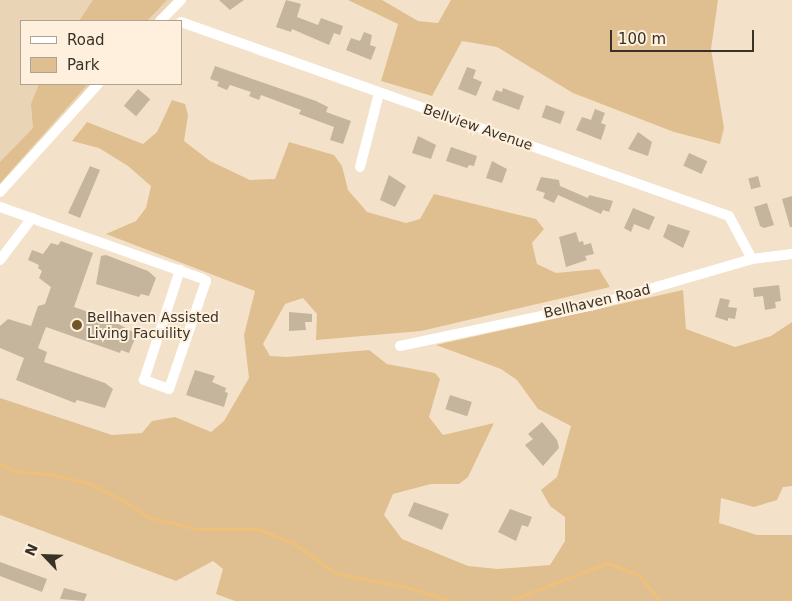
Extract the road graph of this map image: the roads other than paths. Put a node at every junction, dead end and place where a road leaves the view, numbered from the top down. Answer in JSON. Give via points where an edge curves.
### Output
{"nodes":[{"id":1,"x":181,"y":0,"type":"edge"},
{"id":2,"x":163,"y":19,"type":"edge"},
{"id":3,"x":182,"y":21,"type":"edge"},
{"id":4,"x":97,"y":85,"type":"edge"},
{"id":5,"x":379,"y":93,"type":"junction"},
{"id":6,"x":360,"y":167,"type":"dead end"},
{"id":7,"x":0,"y":192,"type":"edge"},
{"id":8,"x":0,"y":207,"type":"edge"},
{"id":9,"x":32,"y":218,"type":"junction"},
{"id":10,"x":792,"y":254,"type":"edge"},
{"id":11,"x":752,"y":259,"type":"junction"},
{"id":12,"x":0,"y":260,"type":"edge"},
{"id":13,"x":180,"y":270,"type":"junction"},
{"id":14,"x":400,"y":346,"type":"dead end"}],
"edges":[{"from":1,"to":2,"type":"street"},
{"from":3,"to":5,"type":"street","name":"Bellview Avenue"},
{"from":4,"to":7,"type":"street"},
{"from":5,"to":6,"type":"street"},
{"from":5,"to":11,"type":"street","name":"Bellview Avenue","via":[[729,216]]},
{"from":8,"to":9,"type":"street"},
{"from":9,"to":12,"type":"street"},
{"from":9,"to":13,"type":"street"},
{"from":10,"to":11,"type":"street","name":"Bellhaven Road"},
{"from":11,"to":14,"type":"street","name":"Bellhaven Road","via":[[598,304]]},
{"from":13,"to":13,"type":"street","via":[[206,281],[169,389],[144,380]]}]}
